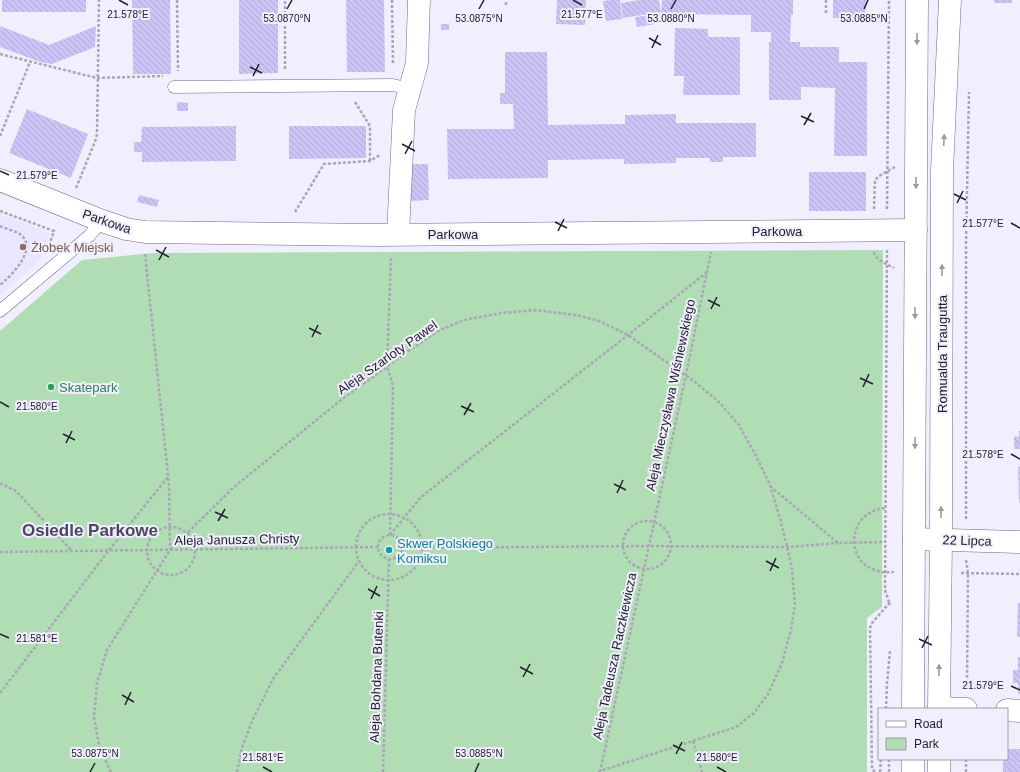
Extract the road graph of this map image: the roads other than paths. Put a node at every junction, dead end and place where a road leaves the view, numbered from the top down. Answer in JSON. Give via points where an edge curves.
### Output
{"nodes":[{"id":1,"x":418,"y":0,"type":"edge"},
{"id":2,"x":917,"y":0,"type":"edge"},
{"id":3,"x":950,"y":0,"type":"edge"},
{"id":4,"x":174,"y":88,"type":"dead end"},
{"id":5,"x":410,"y":89,"type":"junction"},
{"id":6,"x":0,"y":180,"type":"edge"},
{"id":7,"x":102,"y":221,"type":"junction"},
{"id":8,"x":916,"y":230,"type":"junction"},
{"id":9,"x":398,"y":234,"type":"junction"},
{"id":10,"x":0,"y":311,"type":"edge"},
{"id":11,"x":914,"y":539,"type":"junction"},
{"id":12,"x":941,"y":540,"type":"junction"},
{"id":13,"x":1020,"y":542,"type":"edge"},
{"id":14,"x":966,"y":701,"type":"edge"},
{"id":15,"x":913,"y":708,"type":"edge"},
{"id":16,"x":939,"y":708,"type":"edge"},
{"id":17,"x":942,"y":708,"type":"edge"},
{"id":18,"x":1008,"y":710,"type":"edge"},
{"id":19,"x":1020,"y":711,"type":"edge"},
{"id":20,"x":913,"y":760,"type":"edge"},
{"id":21,"x":939,"y":760,"type":"edge"},
{"id":22,"x":913,"y":772,"type":"edge"},
{"id":23,"x":939,"y":772,"type":"edge"}],
"edges":[{"from":1,"to":5,"type":"main road","via":[[417,63]]},
{"from":2,"to":8,"type":"main road","name":"Romualda Traugutta","one_way":true},
{"from":12,"to":3,"type":"main road","name":"Romualda Traugutta","one_way":true,"via":[[942,170]]},
{"from":4,"to":5,"type":"lane","via":[[393,85]]},
{"from":5,"to":9,"type":"main road","via":[[404,110]]},
{"from":6,"to":7,"type":"main road","name":"Parkowa"},
{"from":7,"to":9,"type":"main road","name":"Parkowa","via":[[146,232]]},
{"from":7,"to":10,"type":"lane","via":[[89,236]]},
{"from":8,"to":9,"type":"main road","name":"Parkowa","via":[[880,239]]},
{"from":8,"to":11,"type":"main road","name":"Romualda Traugutta","one_way":true},
{"from":11,"to":12,"type":"main road","name":"22 Lipca"},
{"from":11,"to":15,"type":"main road","name":"Romualda Traugutta"},
{"from":12,"to":13,"type":"main road","name":"22 Lipca"},
{"from":16,"to":12,"type":"main road","name":"Romualda Traugutta","one_way":true},
{"from":14,"to":17,"type":"main road"},
{"from":18,"to":19,"type":"main road"},
{"from":20,"to":22,"type":"main road"},
{"from":21,"to":23,"type":"main road"}]}
